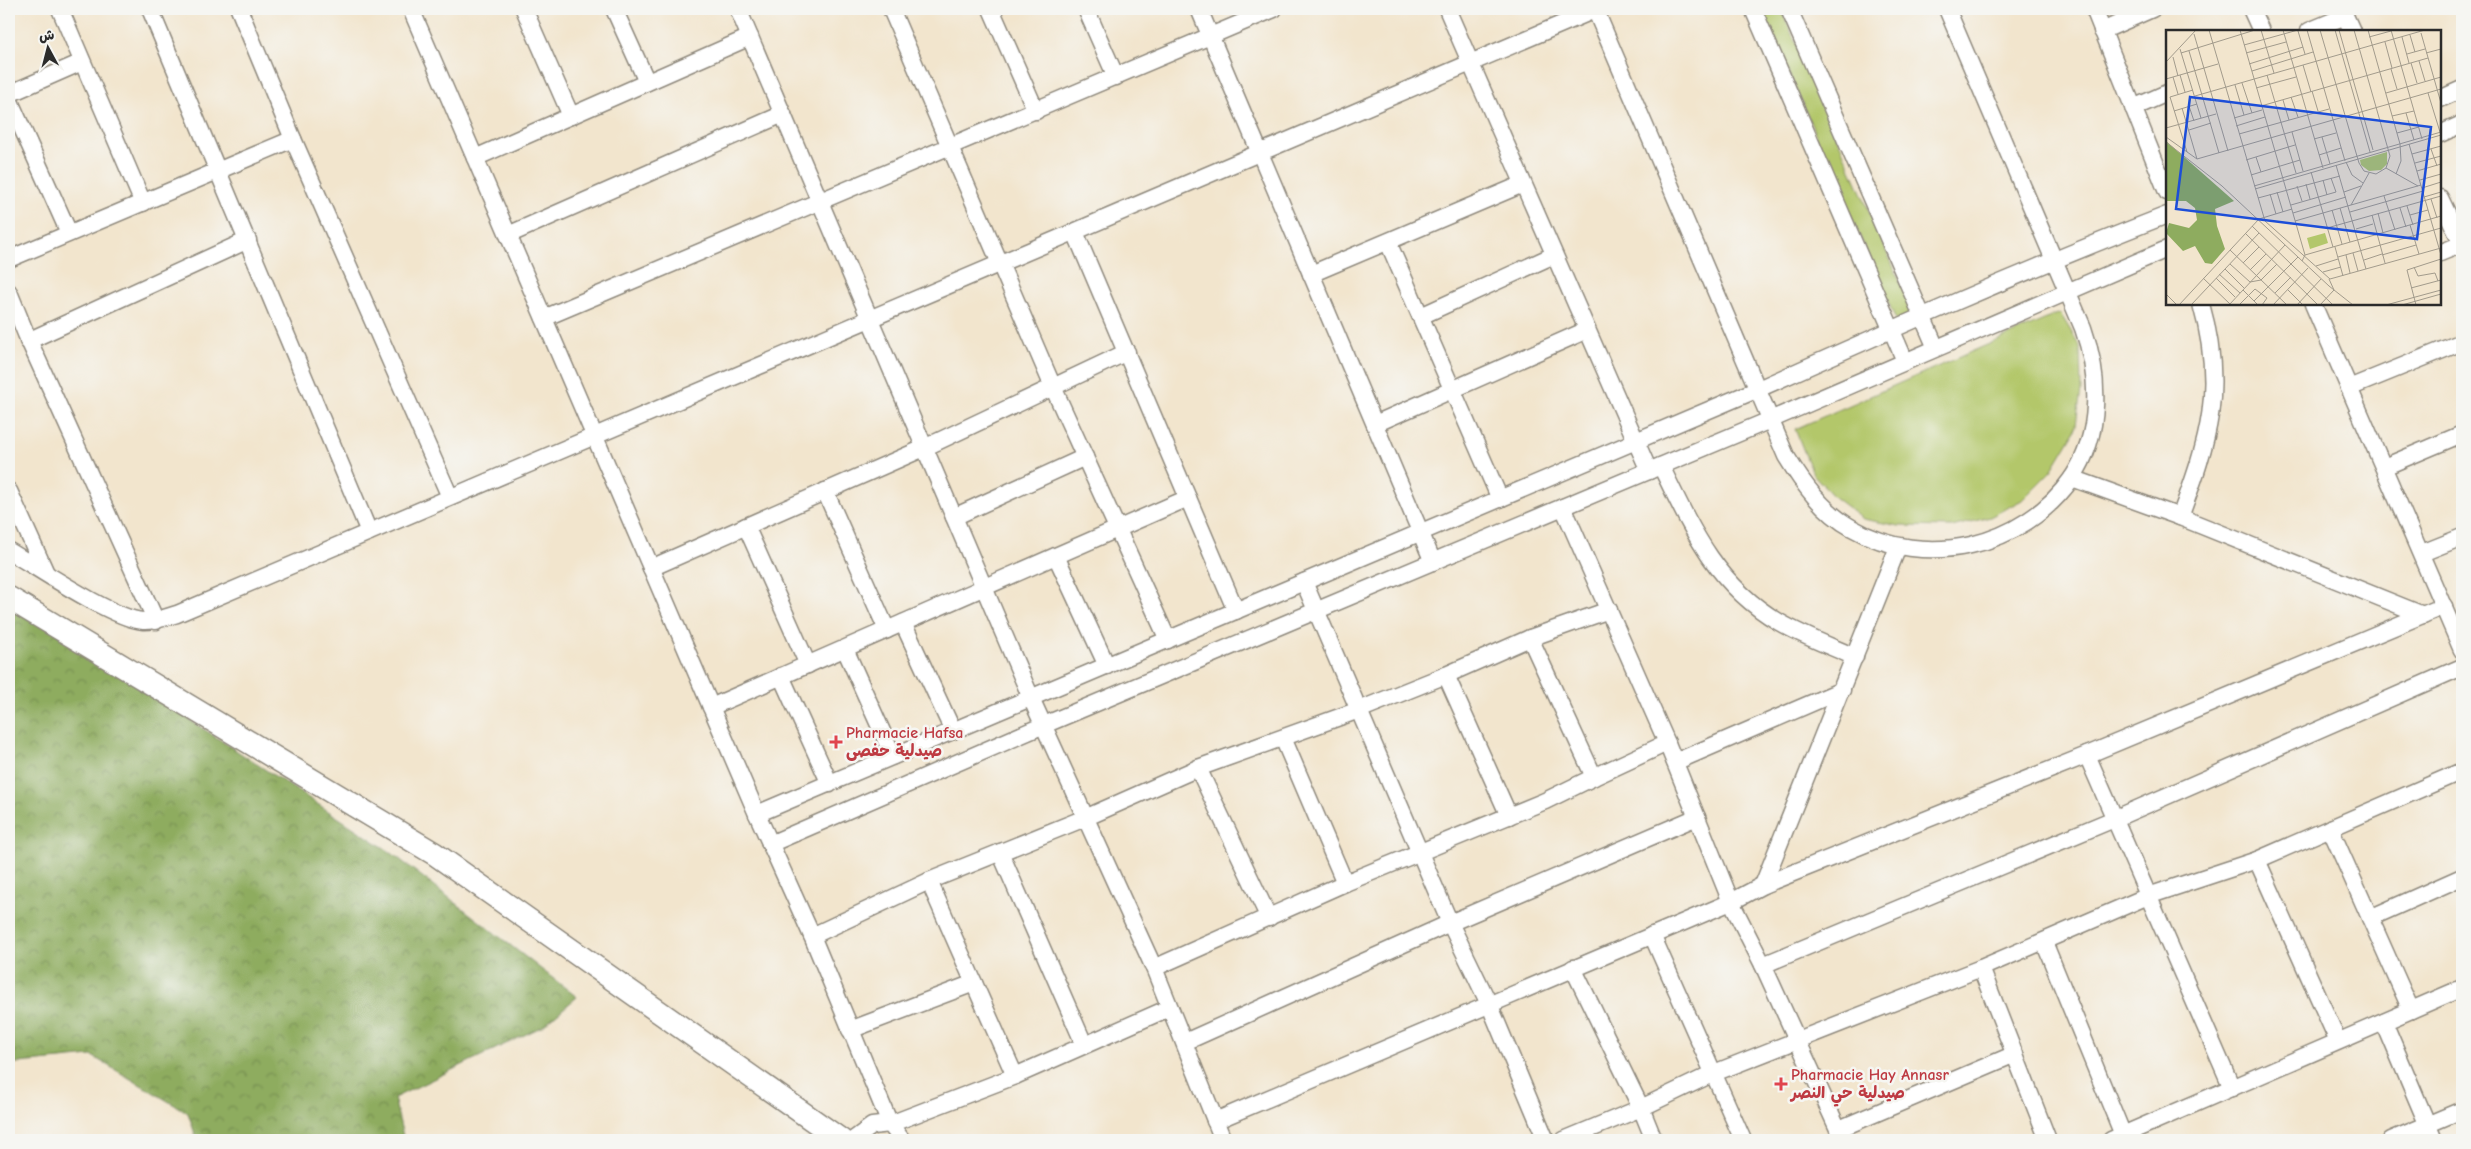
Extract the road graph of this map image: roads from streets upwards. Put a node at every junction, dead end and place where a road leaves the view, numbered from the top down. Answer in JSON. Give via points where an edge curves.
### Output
{"nodes":[{"id":1,"x":60,"y":9,"type":"edge"},
{"id":2,"x":150,"y":9,"type":"edge"},
{"id":3,"x":238,"y":9,"type":"edge"},
{"id":4,"x":411,"y":9,"type":"edge"},
{"id":5,"x":524,"y":9,"type":"edge"},
{"id":6,"x":614,"y":9,"type":"edge"},
{"id":7,"x":738,"y":9,"type":"edge"},
{"id":8,"x":891,"y":9,"type":"edge"},
{"id":9,"x":991,"y":9,"type":"edge"},
{"id":10,"x":1086,"y":9,"type":"edge"},
{"id":11,"x":1199,"y":9,"type":"edge"},
{"id":12,"x":1274,"y":9,"type":"edge"},
{"id":13,"x":1447,"y":9,"type":"edge"},
{"id":14,"x":1596,"y":9,"type":"edge"},
{"id":15,"x":1753,"y":9,"type":"edge"},
{"id":16,"x":1789,"y":9,"type":"edge"},
{"id":17,"x":1947,"y":9,"type":"edge"},
{"id":18,"x":2094,"y":9,"type":"edge"},
{"id":19,"x":2152,"y":9,"type":"edge"},
{"id":20,"x":2251,"y":9,"type":"edge"},
{"id":21,"x":2344,"y":12,"type":"edge"},
{"id":22,"x":2102,"y":30,"type":"junction"},
{"id":23,"x":2261,"y":30,"type":"edge"},
{"id":24,"x":2311,"y":30,"type":"edge"},
{"id":25,"x":2352,"y":30,"type":"edge"},
{"id":26,"x":1211,"y":36,"type":"junction"},
{"id":27,"x":750,"y":37,"type":"junction"},
{"id":28,"x":82,"y":62,"type":"junction"},
{"id":29,"x":1471,"y":63,"type":"junction"},
{"id":30,"x":1116,"y":77,"type":"junction"},
{"id":31,"x":647,"y":82,"type":"junction"},
{"id":32,"x":2462,"y":89,"type":"edge"},
{"id":33,"x":2166,"y":93,"type":"edge"},
{"id":34,"x":9,"y":94,"type":"edge"},
{"id":35,"x":9,"y":99,"type":"edge"},
{"id":36,"x":2441,"y":99,"type":"edge"},
{"id":37,"x":2133,"y":108,"type":"junction"},
{"id":38,"x":1036,"y":110,"type":"junction"},
{"id":39,"x":782,"y":114,"type":"junction"},
{"id":40,"x":571,"y":116,"type":"junction"},
{"id":41,"x":2462,"y":124,"type":"edge"},
{"id":42,"x":2441,"y":134,"type":"edge"},
{"id":43,"x":293,"y":139,"type":"junction"},
{"id":44,"x":950,"y":147,"type":"junction"},
{"id":45,"x":1260,"y":153,"type":"junction"},
{"id":46,"x":475,"y":158,"type":"junction"},
{"id":47,"x":220,"y":171,"type":"junction"},
{"id":48,"x":1523,"y":184,"type":"junction"},
{"id":49,"x":2166,"y":190,"type":"edge"},
{"id":50,"x":2441,"y":200,"type":"edge"},
{"id":51,"x":143,"y":203,"type":"junction"},
{"id":52,"x":820,"y":203,"type":"junction"},
{"id":53,"x":2166,"y":215,"type":"edge"},
{"id":54,"x":1075,"y":232,"type":"junction"},
{"id":55,"x":69,"y":233,"type":"junction"},
{"id":56,"x":508,"y":235,"type":"junction"},
{"id":57,"x":248,"y":240,"type":"junction"},
{"id":58,"x":1388,"y":242,"type":"junction"},
{"id":59,"x":2462,"y":244,"type":"edge"},
{"id":60,"x":2166,"y":248,"type":"edge"},
{"id":61,"x":2441,"y":253,"type":"edge"},
{"id":62,"x":1554,"y":255,"type":"junction"},
{"id":63,"x":9,"y":259,"type":"edge"},
{"id":64,"x":2052,"y":260,"type":"junction"},
{"id":65,"x":999,"y":264,"type":"junction"},
{"id":66,"x":1311,"y":274,"type":"junction"},
{"id":67,"x":2065,"y":291,"type":"junction"},
{"id":68,"x":9,"y":292,"type":"edge"},
{"id":69,"x":2201,"y":305,"type":"edge"},
{"id":70,"x":2313,"y":305,"type":"edge"},
{"id":71,"x":1420,"y":316,"type":"junction"},
{"id":72,"x":1922,"y":316,"type":"junction"},
{"id":73,"x":544,"y":318,"type":"junction"},
{"id":74,"x":871,"y":318,"type":"junction"},
{"id":75,"x":1891,"y":329,"type":"junction"},
{"id":76,"x":1587,"y":330,"type":"junction"},
{"id":77,"x":28,"y":341,"type":"junction"},
{"id":78,"x":2462,"y":342,"type":"edge"},
{"id":79,"x":1936,"y":348,"type":"junction"},
{"id":80,"x":1127,"y":352,"type":"junction"},
{"id":81,"x":1905,"y":361,"type":"junction"},
{"id":82,"x":1053,"y":387,"type":"junction"},
{"id":83,"x":2349,"y":388,"type":"junction"},
{"id":84,"x":1453,"y":389,"type":"junction"},
{"id":85,"x":1756,"y":390,"type":"junction"},
{"id":86,"x":1770,"y":420,"type":"junction"},
{"id":87,"x":1375,"y":424,"type":"junction"},
{"id":88,"x":2462,"y":434,"type":"edge"},
{"id":89,"x":595,"y":436,"type":"junction"},
{"id":90,"x":1636,"y":441,"type":"junction"},
{"id":91,"x":924,"y":448,"type":"junction"},
{"id":92,"x":1085,"y":457,"type":"junction"},
{"id":93,"x":2384,"y":466,"type":"junction"},
{"id":94,"x":1655,"y":469,"type":"junction"},
{"id":95,"x":2072,"y":478,"type":"junction"},
{"id":96,"x":9,"y":491,"type":"edge"},
{"id":97,"x":825,"y":491,"type":"junction"},
{"id":98,"x":450,"y":497,"type":"junction"},
{"id":99,"x":1188,"y":498,"type":"junction"},
{"id":100,"x":1500,"y":499,"type":"junction"},
{"id":101,"x":1563,"y":507,"type":"junction"},
{"id":102,"x":954,"y":517,"type":"junction"},
{"id":103,"x":2180,"y":517,"type":"junction"},
{"id":104,"x":746,"y":526,"type":"junction"},
{"id":105,"x":1118,"y":529,"type":"junction"},
{"id":106,"x":369,"y":532,"type":"junction"},
{"id":107,"x":1421,"y":532,"type":"junction"},
{"id":108,"x":2462,"y":537,"type":"edge"},
{"id":109,"x":1898,"y":547,"type":"junction"},
{"id":110,"x":9,"y":551,"type":"edge"},
{"id":111,"x":2422,"y":553,"type":"junction"},
{"id":112,"x":1056,"y":556,"type":"junction"},
{"id":113,"x":1434,"y":562,"type":"junction"},
{"id":114,"x":651,"y":568,"type":"junction"},
{"id":115,"x":46,"y":573,"type":"junction"},
{"id":116,"x":1304,"y":582,"type":"junction"},
{"id":117,"x":984,"y":588,"type":"junction"},
{"id":118,"x":9,"y":598,"type":"edge"},
{"id":119,"x":2444,"y":606,"type":"junction"},
{"id":120,"x":1609,"y":610,"type":"junction"},
{"id":121,"x":1236,"y":611,"type":"junction"},
{"id":122,"x":1316,"y":611,"type":"junction"},
{"id":123,"x":2423,"y":615,"type":"junction"},
{"id":124,"x":156,"y":621,"type":"junction"},
{"id":125,"x":903,"y":623,"type":"junction"},
{"id":126,"x":2457,"y":625,"type":"edge"},
{"id":127,"x":887,"y":630,"type":"junction"},
{"id":128,"x":1530,"y":638,"type":"junction"},
{"id":129,"x":1168,"y":640,"type":"junction"},
{"id":130,"x":844,"y":649,"type":"junction"},
{"id":131,"x":2462,"y":650,"type":"edge"},
{"id":132,"x":1855,"y":657,"type":"junction"},
{"id":133,"x":808,"y":665,"type":"junction"},
{"id":134,"x":1107,"y":666,"type":"junction"},
{"id":135,"x":2462,"y":667,"type":"edge"},
{"id":136,"x":1446,"y":675,"type":"junction"},
{"id":137,"x":781,"y":676,"type":"junction"},
{"id":138,"x":1842,"y":690,"type":"junction"},
{"id":139,"x":1031,"y":698,"type":"junction"},
{"id":140,"x":711,"y":707,"type":"junction"},
{"id":141,"x":1359,"y":710,"type":"junction"},
{"id":142,"x":1044,"y":725,"type":"junction"},
{"id":143,"x":953,"y":731,"type":"junction"},
{"id":144,"x":1283,"y":738,"type":"junction"},
{"id":145,"x":1667,"y":743,"type":"junction"},
{"id":146,"x":2087,"y":755,"type":"junction"},
{"id":147,"x":894,"y":756,"type":"junction"},
{"id":148,"x":1675,"y":762,"type":"junction"},
{"id":149,"x":1198,"y":768,"type":"junction"},
{"id":150,"x":2462,"y":771,"type":"edge"},
{"id":151,"x":1594,"y":777,"type":"junction"},
{"id":152,"x":830,"y":784,"type":"junction"},
{"id":153,"x":757,"y":814,"type":"junction"},
{"id":154,"x":1509,"y":816,"type":"junction"},
{"id":155,"x":1697,"y":816,"type":"junction"},
{"id":156,"x":1085,"y":818,"type":"junction"},
{"id":157,"x":2114,"y":819,"type":"junction"},
{"id":158,"x":2330,"y":828,"type":"junction"},
{"id":159,"x":770,"y":844,"type":"junction"},
{"id":160,"x":1000,"y":852,"type":"junction"},
{"id":161,"x":1420,"y":852,"type":"junction"},
{"id":162,"x":2257,"y":860,"type":"junction"},
{"id":163,"x":2462,"y":877,"type":"edge"},
{"id":164,"x":928,"y":881,"type":"junction"},
{"id":165,"x":1345,"y":884,"type":"junction"},
{"id":166,"x":1764,"y":886,"type":"junction"},
{"id":167,"x":2148,"y":896,"type":"junction"},
{"id":168,"x":1731,"y":902,"type":"junction"},
{"id":169,"x":1269,"y":918,"type":"junction"},
{"id":170,"x":2370,"y":918,"type":"junction"},
{"id":171,"x":1450,"y":923,"type":"junction"},
{"id":172,"x":1652,"y":935,"type":"junction"},
{"id":173,"x":812,"y":936,"type":"junction"},
{"id":174,"x":2044,"y":942,"type":"junction"},
{"id":175,"x":1763,"y":965,"type":"junction"},
{"id":176,"x":1154,"y":968,"type":"junction"},
{"id":177,"x":1573,"y":968,"type":"junction"},
{"id":178,"x":1981,"y":968,"type":"junction"},
{"id":179,"x":974,"y":983,"type":"junction"},
{"id":180,"x":2462,"y":988,"type":"edge"},
{"id":181,"x":1490,"y":1006,"type":"junction"},
{"id":182,"x":1169,"y":1008,"type":"junction"},
{"id":183,"x":2411,"y":1010,"type":"junction"},
{"id":184,"x":2384,"y":1022,"type":"junction"},
{"id":185,"x":850,"y":1030,"type":"junction"},
{"id":186,"x":1796,"y":1040,"type":"junction"},
{"id":187,"x":1185,"y":1042,"type":"junction"},
{"id":188,"x":2338,"y":1042,"type":"junction"},
{"id":189,"x":1084,"y":1044,"type":"junction"},
{"id":190,"x":2014,"y":1054,"type":"junction"},
{"id":191,"x":1714,"y":1073,"type":"junction"},
{"id":192,"x":1015,"y":1076,"type":"junction"},
{"id":193,"x":2232,"y":1088,"type":"junction"},
{"id":194,"x":1641,"y":1108,"type":"junction"},
{"id":195,"x":2462,"y":1110,"type":"edge"},
{"id":196,"x":1215,"y":1121,"type":"junction"},
{"id":197,"x":890,"y":1124,"type":"junction"},
{"id":198,"x":2427,"y":1125,"type":"junction"},
{"id":199,"x":1841,"y":1134,"type":"edge"},
{"id":200,"x":2117,"y":1138,"type":"edge"},
{"id":201,"x":841,"y":1140,"type":"edge"},
{"id":202,"x":853,"y":1140,"type":"edge"},
{"id":203,"x":902,"y":1140,"type":"edge"},
{"id":204,"x":1223,"y":1140,"type":"edge"},
{"id":205,"x":1546,"y":1140,"type":"edge"},
{"id":206,"x":1564,"y":1140,"type":"edge"},
{"id":207,"x":1654,"y":1140,"type":"edge"},
{"id":208,"x":1743,"y":1140,"type":"edge"},
{"id":209,"x":2048,"y":1140,"type":"edge"},
{"id":210,"x":2391,"y":1140,"type":"edge"},
{"id":211,"x":2434,"y":1140,"type":"edge"}],
"edges":[{"from":1,"to":28,"type":"street"},
{"from":2,"to":47,"type":"street"},
{"from":3,"to":43,"type":"street"},
{"from":4,"to":46,"type":"street"},
{"from":5,"to":40,"type":"street"},
{"from":6,"to":31,"type":"street"},
{"from":7,"to":27,"type":"street"},
{"from":8,"to":44,"type":"street"},
{"from":9,"to":38,"type":"street"},
{"from":10,"to":30,"type":"street"},
{"from":11,"to":26,"type":"street"},
{"from":12,"to":26,"type":"street"},
{"from":13,"to":29,"type":"street"},
{"from":14,"to":29,"type":"street"},
{"from":14,"to":85,"type":"street"},
{"from":15,"to":75,"type":"street"},
{"from":16,"to":72,"type":"street"},
{"from":17,"to":64,"type":"street"},
{"from":18,"to":22,"type":"street"},
{"from":19,"to":22,"type":"street"},
{"from":20,"to":23,"type":"street"},
{"from":21,"to":24,"type":"street"},
{"from":21,"to":25,"type":"street"},
{"from":22,"to":37,"type":"street"},
{"from":26,"to":30,"type":"street"},
{"from":26,"to":45,"type":"street"},
{"from":27,"to":31,"type":"street"},
{"from":27,"to":39,"type":"street"},
{"from":28,"to":34,"type":"street"},
{"from":28,"to":51,"type":"street"},
{"from":29,"to":45,"type":"street"},
{"from":29,"to":48,"type":"street"},
{"from":30,"to":38,"type":"street"},
{"from":31,"to":40,"type":"street"},
{"from":32,"to":36,"type":"street"},
{"from":33,"to":37,"type":"street"},
{"from":35,"to":55,"type":"street"},
{"from":37,"to":49,"type":"street"},
{"from":38,"to":44,"type":"street"},
{"from":39,"to":52,"type":"street"},
{"from":39,"to":56,"type":"street"},
{"from":40,"to":46,"type":"street"},
{"from":41,"to":42,"type":"street"},
{"from":43,"to":47,"type":"street"},
{"from":43,"to":98,"type":"street"},
{"from":44,"to":52,"type":"street"},
{"from":44,"to":65,"type":"street"},
{"from":45,"to":54,"type":"street"},
{"from":45,"to":66,"type":"street"},
{"from":46,"to":56,"type":"street"},
{"from":47,"to":51,"type":"street"},
{"from":47,"to":57,"type":"street"},
{"from":48,"to":58,"type":"street"},
{"from":48,"to":62,"type":"street"},
{"from":50,"to":59,"type":"street"},
{"from":51,"to":55,"type":"street"},
{"from":52,"to":73,"type":"street"},
{"from":52,"to":74,"type":"street"},
{"from":53,"to":64,"type":"street"},
{"from":54,"to":65,"type":"street"},
{"from":54,"to":80,"type":"street"},
{"from":55,"to":63,"type":"street"},
{"from":56,"to":73,"type":"street"},
{"from":57,"to":77,"type":"street"},
{"from":57,"to":106,"type":"street"},
{"from":58,"to":66,"type":"street"},
{"from":58,"to":71,"type":"street"},
{"from":59,"to":61,"type":"street"},
{"from":60,"to":67,"type":"street"},
{"from":62,"to":71,"type":"street"},
{"from":62,"to":76,"type":"street"},
{"from":64,"to":67,"type":"street"},
{"from":64,"to":72,"type":"street"},
{"from":65,"to":74,"type":"street"},
{"from":65,"to":82,"type":"street"},
{"from":66,"to":87,"type":"street"},
{"from":67,"to":79,"type":"street"},
{"from":67,"to":95,"type":"street","via":[[2089,345],[2096,389],[2090,435]]},
{"from":68,"to":77,"type":"street"},
{"from":69,"to":103,"type":"street","via":[[2212,360],[2212,413]]},
{"from":70,"to":83,"type":"street"},
{"from":71,"to":84,"type":"street"},
{"from":72,"to":75,"type":"street"},
{"from":72,"to":79,"type":"street"},
{"from":73,"to":89,"type":"street"},
{"from":74,"to":89,"type":"street"},
{"from":74,"to":91,"type":"street"},
{"from":75,"to":81,"type":"street"},
{"from":75,"to":85,"type":"street"},
{"from":76,"to":84,"type":"street"},
{"from":76,"to":90,"type":"street"},
{"from":77,"to":124,"type":"street"},
{"from":78,"to":83,"type":"street"},
{"from":79,"to":81,"type":"street"},
{"from":80,"to":82,"type":"street"},
{"from":80,"to":99,"type":"street"},
{"from":81,"to":86,"type":"street"},
{"from":82,"to":91,"type":"street"},
{"from":82,"to":92,"type":"street"},
{"from":83,"to":93,"type":"street"},
{"from":84,"to":87,"type":"street"},
{"from":84,"to":100,"type":"street"},
{"from":85,"to":86,"type":"street"},
{"from":85,"to":90,"type":"street"},
{"from":86,"to":94,"type":"street"},
{"from":86,"to":109,"type":"street","via":[[1786,456],[1814,497],[1851,528]]},
{"from":87,"to":107,"type":"street"},
{"from":88,"to":93,"type":"street"},
{"from":89,"to":98,"type":"street"},
{"from":89,"to":114,"type":"street"},
{"from":90,"to":94,"type":"street"},
{"from":90,"to":100,"type":"street"},
{"from":91,"to":97,"type":"street"},
{"from":91,"to":102,"type":"street"},
{"from":92,"to":102,"type":"street"},
{"from":92,"to":105,"type":"street"},
{"from":93,"to":111,"type":"street"},
{"from":94,"to":101,"type":"street"},
{"from":94,"to":132,"type":"street","via":[[1704,550],[1738,590],[1779,622]]},
{"from":95,"to":103,"type":"street"},
{"from":95,"to":109,"type":"street","via":[[2035,515],[1992,539],[1947,550]]},
{"from":96,"to":115,"type":"street"},
{"from":97,"to":104,"type":"street"},
{"from":97,"to":127,"type":"street"},
{"from":98,"to":106,"type":"street"},
{"from":99,"to":105,"type":"street"},
{"from":99,"to":121,"type":"street"},
{"from":100,"to":107,"type":"street"},
{"from":101,"to":113,"type":"street"},
{"from":101,"to":120,"type":"street"},
{"from":102,"to":117,"type":"street"},
{"from":103,"to":123,"type":"street"},
{"from":104,"to":114,"type":"street"},
{"from":104,"to":133,"type":"street"},
{"from":105,"to":112,"type":"street"},
{"from":105,"to":129,"type":"street"},
{"from":106,"to":124,"type":"street"},
{"from":107,"to":113,"type":"street"},
{"from":107,"to":116,"type":"street"},
{"from":108,"to":111,"type":"street"},
{"from":109,"to":132,"type":"street"},
{"from":110,"to":115,"type":"street"},
{"from":111,"to":119,"type":"street"},
{"from":112,"to":117,"type":"street"},
{"from":112,"to":134,"type":"street"},
{"from":113,"to":122,"type":"street"},
{"from":114,"to":140,"type":"street"},
{"from":115,"to":124,"type":"street","via":[[120,615],[132,620]]},
{"from":116,"to":121,"type":"street"},
{"from":116,"to":122,"type":"street"},
{"from":117,"to":125,"type":"street"},
{"from":117,"to":139,"type":"street"},
{"from":118,"to":201,"type":"street","via":[[435,854]]},
{"from":119,"to":123,"type":"street"},
{"from":119,"to":126,"type":"street"},
{"from":120,"to":128,"type":"street"},
{"from":120,"to":145,"type":"street"},
{"from":121,"to":129,"type":"street"},
{"from":122,"to":141,"type":"street"},
{"from":122,"to":142,"type":"street"},
{"from":123,"to":146,"type":"street"},
{"from":125,"to":127,"type":"street"},
{"from":125,"to":143,"type":"street"},
{"from":126,"to":131,"type":"street"},
{"from":127,"to":130,"type":"street"},
{"from":128,"to":136,"type":"street"},
{"from":128,"to":151,"type":"street"},
{"from":129,"to":134,"type":"street"},
{"from":130,"to":133,"type":"street"},
{"from":130,"to":147,"type":"street"},
{"from":132,"to":138,"type":"street"},
{"from":133,"to":137,"type":"street"},
{"from":134,"to":139,"type":"street"},
{"from":135,"to":157,"type":"street"},
{"from":136,"to":141,"type":"street"},
{"from":136,"to":154,"type":"street"},
{"from":137,"to":140,"type":"street"},
{"from":137,"to":152,"type":"street"},
{"from":138,"to":148,"type":"street"},
{"from":138,"to":166,"type":"street"},
{"from":139,"to":142,"type":"street"},
{"from":139,"to":143,"type":"street"},
{"from":140,"to":153,"type":"street"},
{"from":141,"to":144,"type":"street"},
{"from":141,"to":161,"type":"street"},
{"from":142,"to":156,"type":"street"},
{"from":142,"to":159,"type":"street"},
{"from":143,"to":147,"type":"street"},
{"from":144,"to":149,"type":"street"},
{"from":144,"to":165,"type":"street"},
{"from":145,"to":148,"type":"street"},
{"from":145,"to":151,"type":"street"},
{"from":146,"to":157,"type":"street"},
{"from":146,"to":166,"type":"street"},
{"from":147,"to":152,"type":"street"},
{"from":148,"to":155,"type":"street"},
{"from":149,"to":156,"type":"street"},
{"from":149,"to":169,"type":"street"},
{"from":150,"to":158,"type":"street"},
{"from":151,"to":154,"type":"street"},
{"from":152,"to":153,"type":"street"},
{"from":153,"to":159,"type":"street"},
{"from":154,"to":161,"type":"street"},
{"from":155,"to":168,"type":"street"},
{"from":155,"to":171,"type":"street"},
{"from":156,"to":160,"type":"street"},
{"from":156,"to":176,"type":"street"},
{"from":157,"to":167,"type":"street"},
{"from":157,"to":175,"type":"street"},
{"from":158,"to":162,"type":"street"},
{"from":158,"to":170,"type":"street"},
{"from":159,"to":173,"type":"street"},
{"from":160,"to":164,"type":"street"},
{"from":160,"to":189,"type":"street"},
{"from":161,"to":165,"type":"street"},
{"from":161,"to":171,"type":"street"},
{"from":162,"to":167,"type":"street"},
{"from":162,"to":188,"type":"street"},
{"from":163,"to":170,"type":"street"},
{"from":164,"to":173,"type":"street"},
{"from":164,"to":179,"type":"street"},
{"from":165,"to":169,"type":"street"},
{"from":166,"to":168,"type":"street"},
{"from":167,"to":174,"type":"street"},
{"from":167,"to":193,"type":"street"},
{"from":168,"to":172,"type":"street"},
{"from":168,"to":175,"type":"street"},
{"from":169,"to":176,"type":"street"},
{"from":170,"to":183,"type":"street"},
{"from":171,"to":181,"type":"street"},
{"from":171,"to":187,"type":"street"},
{"from":172,"to":177,"type":"street"},
{"from":172,"to":191,"type":"street"},
{"from":173,"to":185,"type":"street"},
{"from":174,"to":178,"type":"street"},
{"from":174,"to":200,"type":"street"},
{"from":175,"to":186,"type":"street"},
{"from":176,"to":182,"type":"street"},
{"from":177,"to":181,"type":"street"},
{"from":177,"to":194,"type":"street"},
{"from":178,"to":186,"type":"street"},
{"from":178,"to":190,"type":"street"},
{"from":179,"to":185,"type":"street"},
{"from":179,"to":192,"type":"street"},
{"from":180,"to":183,"type":"street"},
{"from":181,"to":196,"type":"street"},
{"from":181,"to":205,"type":"street"},
{"from":182,"to":187,"type":"street"},
{"from":182,"to":189,"type":"street"},
{"from":183,"to":184,"type":"street"},
{"from":184,"to":188,"type":"street"},
{"from":184,"to":198,"type":"street"},
{"from":185,"to":197,"type":"street"},
{"from":186,"to":191,"type":"street"},
{"from":186,"to":199,"type":"street"},
{"from":187,"to":196,"type":"street"},
{"from":188,"to":193,"type":"street"},
{"from":189,"to":192,"type":"street"},
{"from":190,"to":199,"type":"street"},
{"from":190,"to":209,"type":"street"},
{"from":191,"to":194,"type":"street"},
{"from":191,"to":208,"type":"street"},
{"from":192,"to":197,"type":"street"},
{"from":193,"to":200,"type":"street"},
{"from":194,"to":206,"type":"street"},
{"from":194,"to":207,"type":"street"},
{"from":195,"to":198,"type":"street"},
{"from":196,"to":204,"type":"street"},
{"from":197,"to":202,"type":"street","via":[[872,1126]]},
{"from":197,"to":203,"type":"street"},
{"from":198,"to":210,"type":"street"},
{"from":198,"to":211,"type":"street"}]}
